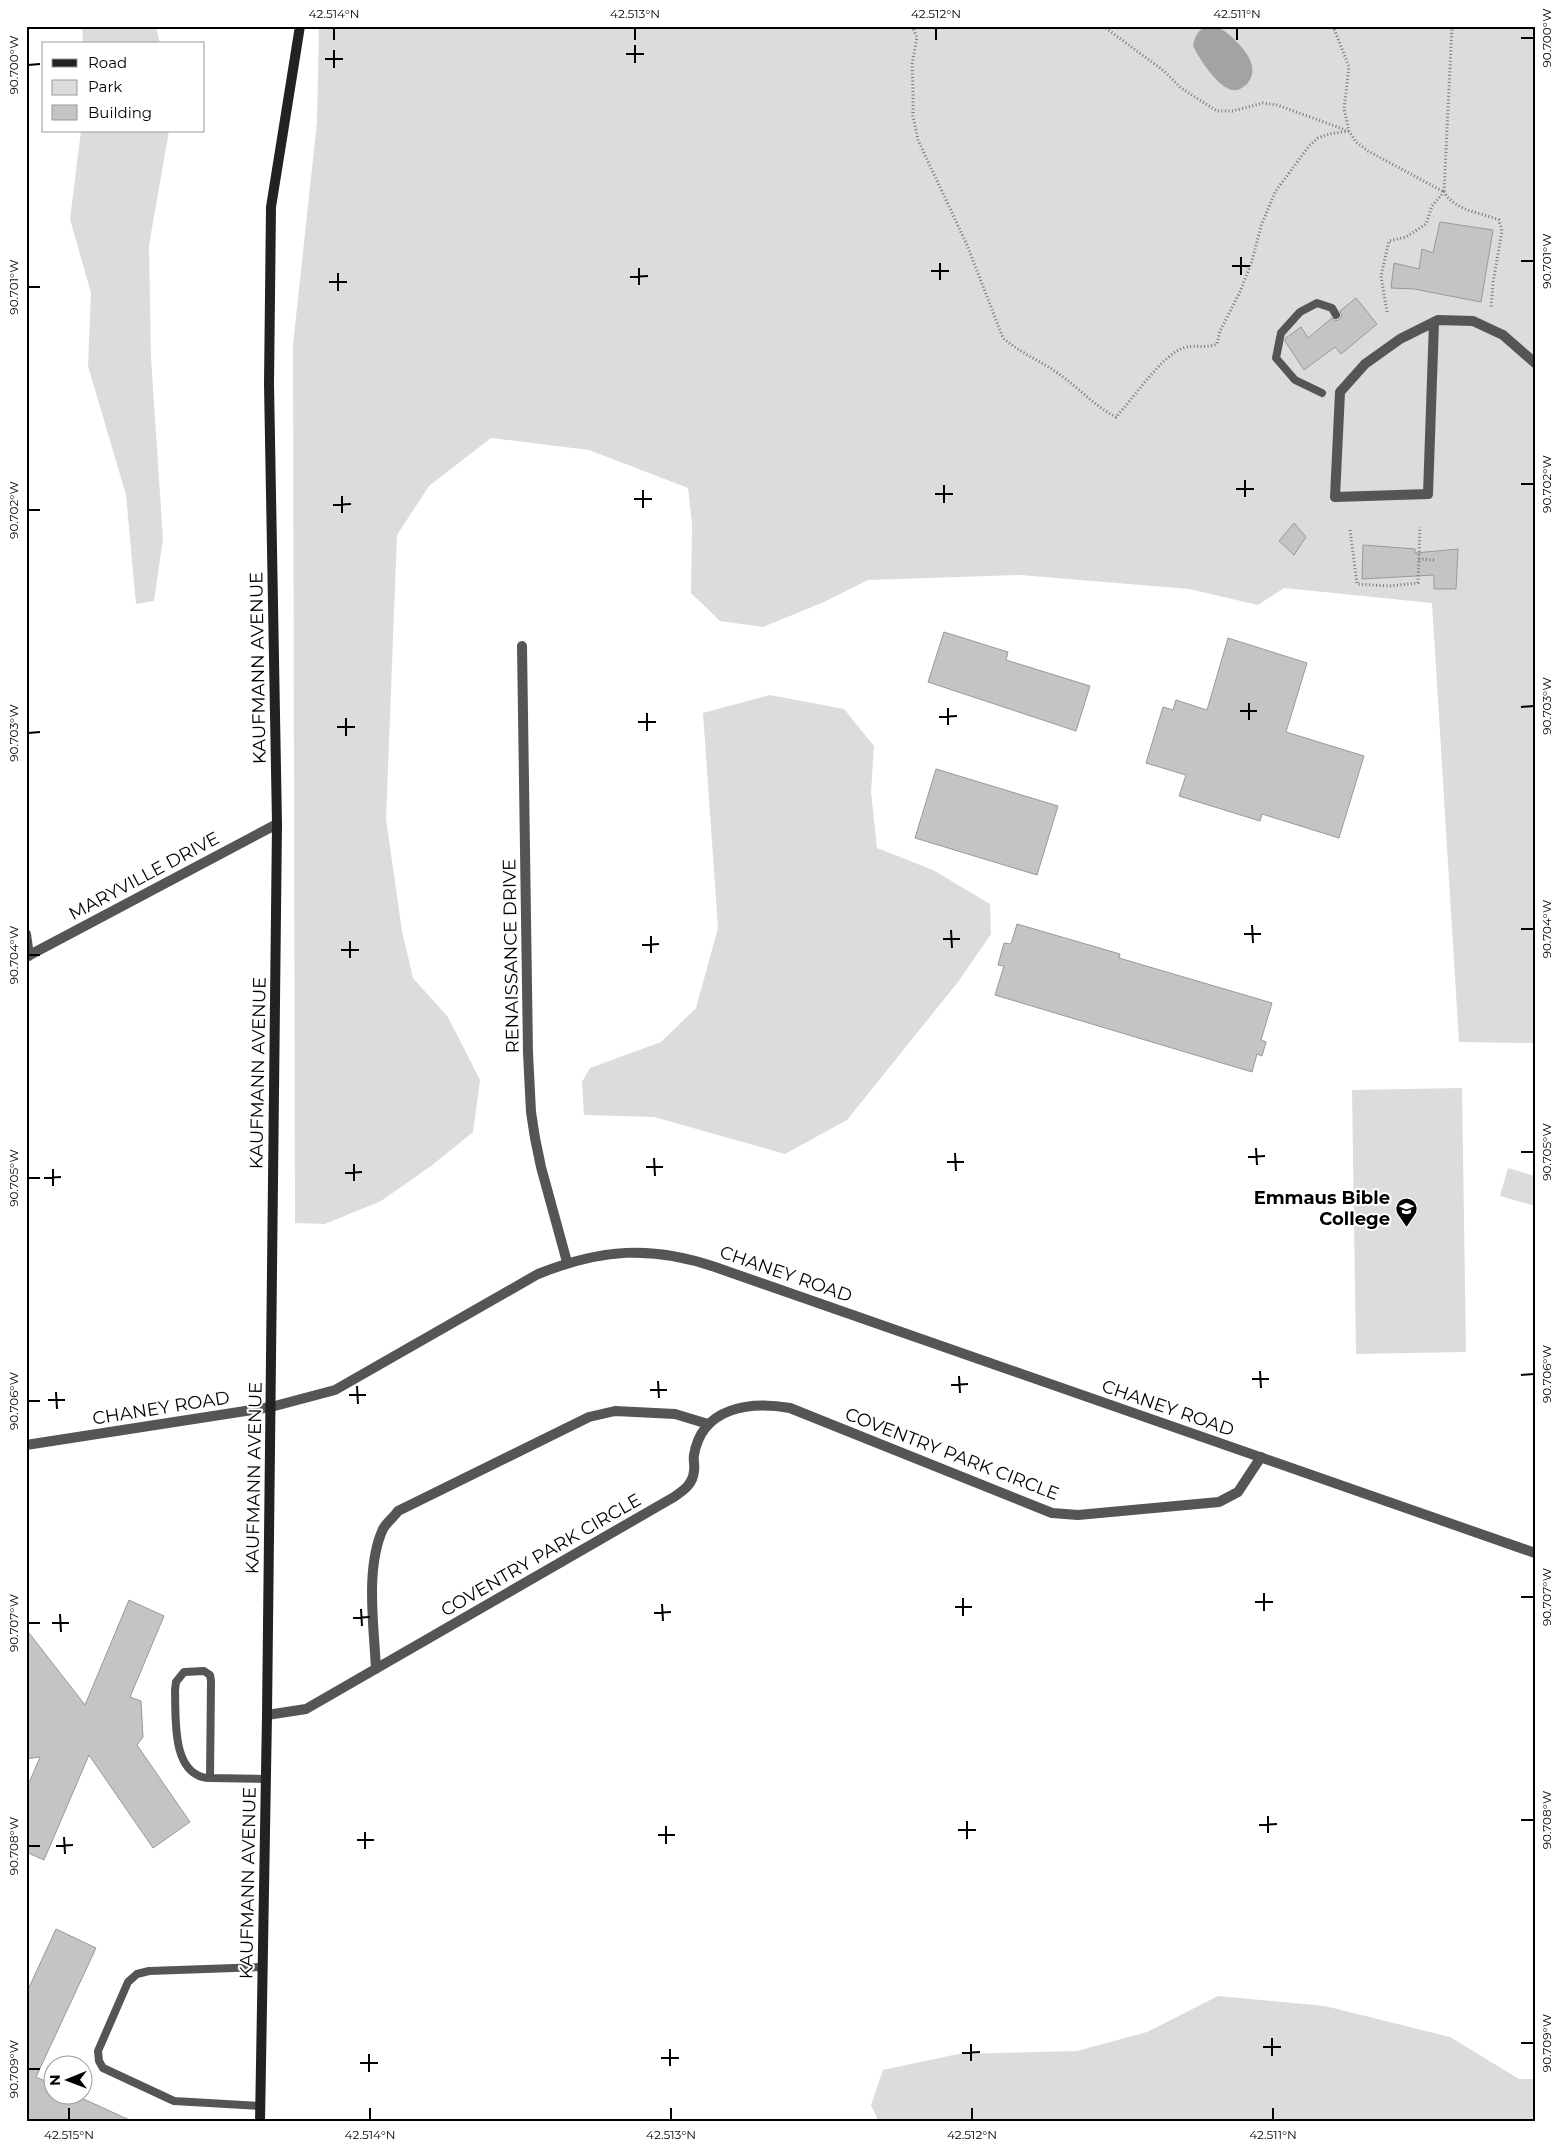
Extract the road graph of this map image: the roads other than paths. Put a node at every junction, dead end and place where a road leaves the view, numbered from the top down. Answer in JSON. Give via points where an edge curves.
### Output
{"nodes":[{"id":1,"x":300,"y":26,"type":"edge"},
{"id":2,"x":1336,"y":315,"type":"dead end"},
{"id":3,"x":1434,"y":322,"type":"junction"},
{"id":4,"x":1535,"y":364,"type":"edge"},
{"id":5,"x":1322,"y":393,"type":"dead end"},
{"id":6,"x":522,"y":646,"type":"dead end"},
{"id":7,"x":278,"y":824,"type":"junction"},
{"id":8,"x":26,"y":934,"type":"edge"},
{"id":9,"x":28,"y":956,"type":"edge"},
{"id":10,"x":567,"y":1262,"type":"junction"},
{"id":11,"x":271,"y":1407,"type":"junction"},
{"id":12,"x":708,"y":1424,"type":"junction"},
{"id":13,"x":26,"y":1445,"type":"edge"},
{"id":14,"x":1261,"y":1457,"type":"junction"},
{"id":15,"x":1535,"y":1553,"type":"edge"},
{"id":16,"x":376,"y":1669,"type":"junction"},
{"id":17,"x":267,"y":1715,"type":"junction"},
{"id":18,"x":210,"y":1778,"type":"junction"},
{"id":19,"x":266,"y":1779,"type":"junction"},
{"id":20,"x":263,"y":1967,"type":"junction"},
{"id":21,"x":260,"y":2106,"type":"junction"},
{"id":22,"x":260,"y":2122,"type":"edge"}],
"edges":[{"from":1,"to":7,"type":"main road","name":"KAUFMANN AVENUE","via":[[271,207],[269,384]]},
{"from":2,"to":5,"type":"lane","via":[[1332,308],[1317,303],[1300,312],[1281,333],[1276,358],[1295,380]]},
{"from":3,"to":3,"type":"street","via":[[1400,339],[1366,364],[1340,392],[1335,497],[1428,494]]},
{"from":3,"to":4,"type":"street","via":[[1473,321],[1503,334]]},
{"from":6,"to":10,"type":"street","name":"RENAISSANCE DRIVE","via":[[531,1112],[540,1167]]},
{"from":7,"to":9,"type":"street","name":"MARYVILLE DRIVE"},
{"from":7,"to":11,"type":"main road","name":"KAUFMANN AVENUE"},
{"from":8,"to":9,"type":"street"},
{"from":10,"to":11,"type":"street","name":"CHANEY ROAD","via":[[538,1274],[336,1390]]},
{"from":10,"to":14,"type":"street","name":"CHANEY ROAD","via":[[596,1255],[632,1252],[670,1254],[697,1260]]},
{"from":11,"to":13,"type":"street","name":"CHANEY ROAD"},
{"from":11,"to":17,"type":"main road","name":"KAUFMANN AVENUE"},
{"from":12,"to":14,"type":"street","name":"COVENTRY PARK CIRCLE","via":[[734,1408],[769,1404],[790,1408],[1052,1513],[1219,1502],[1238,1492]]},
{"from":12,"to":16,"type":"street","name":"COVENTRY PARK CIRCLE","via":[[694,1456],[690,1485],[674,1497]]},
{"from":12,"to":16,"type":"street","via":[[675,1414],[615,1411],[589,1417],[398,1511],[383,1528],[375,1560]]},
{"from":14,"to":15,"type":"street","name":"CHANEY ROAD"},
{"from":16,"to":17,"type":"street","name":"COVENTRY PARK CIRCLE","via":[[306,1710]]},
{"from":17,"to":19,"type":"main road","name":"KAUFMANN AVENUE"},
{"from":18,"to":18,"type":"lane","via":[[200,1778],[193,1773],[177,1747],[175,1690],[176,1682],[184,1672],[204,1671],[210,1675]]},
{"from":18,"to":19,"type":"lane"},
{"from":19,"to":20,"type":"main road","name":"KAUFMANN AVENUE"},
{"from":20,"to":21,"type":"main road","name":"KAUFMANN AVENUE"},
{"from":20,"to":21,"type":"lane","via":[[137,1974],[128,1982],[98,2051],[98,2061],[103,2068],[174,2101]]},
{"from":21,"to":22,"type":"main road","name":"KAUFMANN AVENUE"}]}
